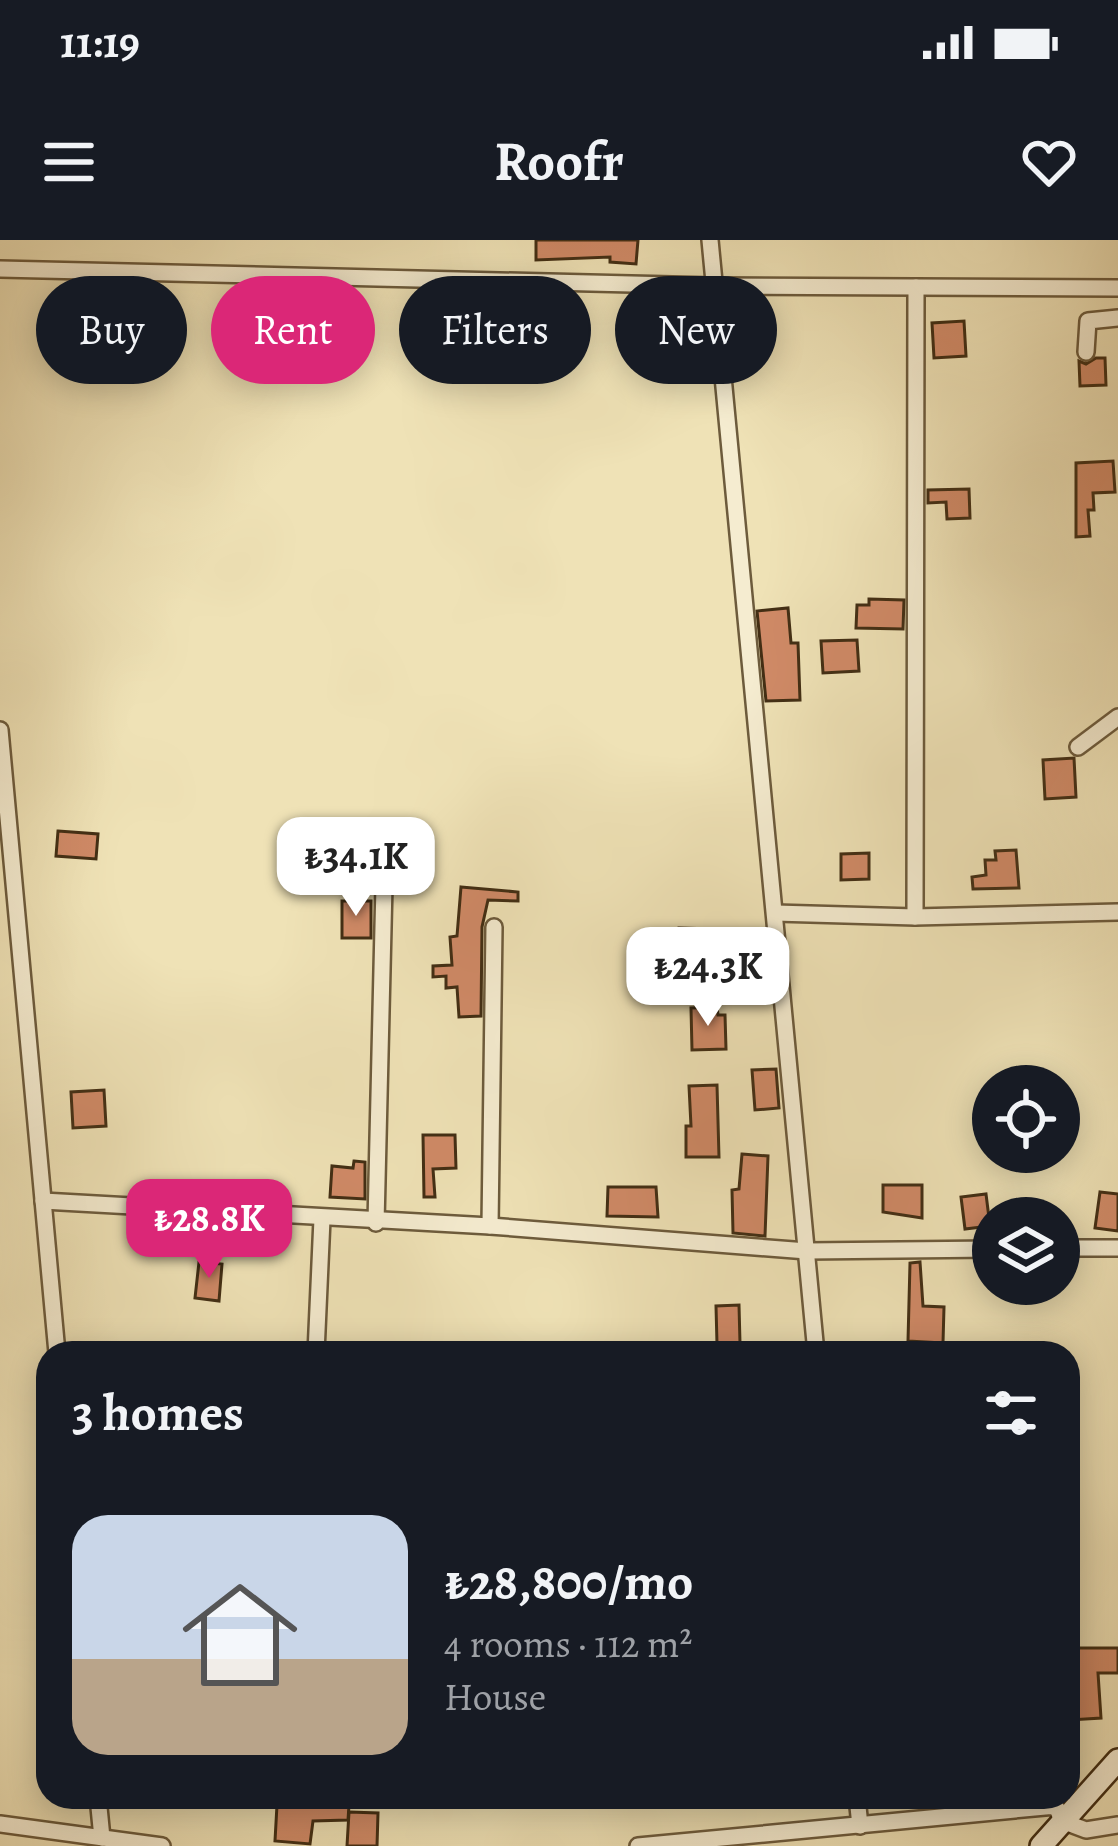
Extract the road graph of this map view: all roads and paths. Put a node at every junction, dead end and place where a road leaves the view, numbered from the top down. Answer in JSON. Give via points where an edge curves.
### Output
{"nodes":[{"id":1,"x":710,"y":240,"type":"edge"},
{"id":2,"x":0,"y":269,"type":"edge"},
{"id":3,"x":713,"y":276,"type":"edge"},
{"id":4,"x":615,"y":284,"type":"edge"},
{"id":5,"x":777,"y":286,"type":"edge"},
{"id":6,"x":916,"y":287,"type":"junction"},
{"id":7,"x":1118,"y":288,"type":"edge"},
{"id":8,"x":1118,"y":317,"type":"edge"},
{"id":9,"x":1086,"y":352,"type":"dead end"},
{"id":10,"x":724,"y":384,"type":"edge"},
{"id":11,"x":1118,"y":717,"type":"edge"},
{"id":12,"x":0,"y":730,"type":"edge"},
{"id":13,"x":1078,"y":747,"type":"dead end"},
{"id":14,"x":384,"y":885,"type":"dead end"},
{"id":15,"x":1118,"y":912,"type":"edge"},
{"id":16,"x":775,"y":914,"type":"junction"},
{"id":17,"x":915,"y":916,"type":"junction"},
{"id":18,"x":494,"y":927,"type":"dead end"},
{"id":19,"x":43,"y":1201,"type":"junction"},
{"id":20,"x":322,"y":1219,"type":"junction"},
{"id":21,"x":376,"y":1223,"type":"junction"},
{"id":22,"x":490,"y":1226,"type":"junction"},
{"id":23,"x":1080,"y":1248,"type":"edge"},
{"id":24,"x":1118,"y":1248,"type":"edge"},
{"id":25,"x":972,"y":1249,"type":"edge"},
{"id":26,"x":806,"y":1251,"type":"junction"},
{"id":27,"x":56,"y":1341,"type":"edge"},
{"id":28,"x":317,"y":1341,"type":"edge"},
{"id":29,"x":815,"y":1341,"type":"edge"},
{"id":30,"x":1118,"y":1760,"type":"edge"},
{"id":31,"x":1080,"y":1801,"type":"edge"},
{"id":32,"x":99,"y":1809,"type":"edge"},
{"id":33,"x":858,"y":1809,"type":"edge"},
{"id":34,"x":1027,"y":1809,"type":"edge"},
{"id":35,"x":1057,"y":1809,"type":"edge"},
{"id":36,"x":1073,"y":1809,"type":"edge"},
{"id":37,"x":1062,"y":1821,"type":"junction"},
{"id":38,"x":0,"y":1824,"type":"edge"},
{"id":39,"x":1118,"y":1825,"type":"edge"},
{"id":40,"x":860,"y":1826,"type":"junction"},
{"id":41,"x":102,"y":1838,"type":"junction"},
{"id":42,"x":162,"y":1846,"type":"edge"},
{"id":43,"x":638,"y":1846,"type":"edge"},
{"id":44,"x":1041,"y":1846,"type":"edge"}],
"edges":[{"from":1,"to":3,"type":"street"},
{"from":2,"to":4,"type":"street"},
{"from":5,"to":6,"type":"street"},
{"from":6,"to":7,"type":"street"},
{"from":6,"to":17,"type":"street"},
{"from":8,"to":9,"type":"street","via":[[1088,321]]},
{"from":10,"to":16,"type":"street"},
{"from":11,"to":13,"type":"street"},
{"from":12,"to":19,"type":"street"},
{"from":14,"to":21,"type":"street"},
{"from":15,"to":17,"type":"street"},
{"from":16,"to":17,"type":"street"},
{"from":16,"to":26,"type":"street"},
{"from":18,"to":22,"type":"street"},
{"from":19,"to":20,"type":"street"},
{"from":19,"to":27,"type":"street"},
{"from":20,"to":21,"type":"street"},
{"from":20,"to":28,"type":"street"},
{"from":21,"to":22,"type":"street"},
{"from":22,"to":26,"type":"street"},
{"from":23,"to":24,"type":"street"},
{"from":25,"to":26,"type":"street"},
{"from":26,"to":29,"type":"street"},
{"from":30,"to":31,"type":"street"},
{"from":32,"to":41,"type":"street"},
{"from":33,"to":40,"type":"street"},
{"from":34,"to":40,"type":"street"},
{"from":35,"to":37,"type":"street"},
{"from":36,"to":37,"type":"street"},
{"from":37,"to":39,"type":"street","via":[[1086,1830]]},
{"from":37,"to":44,"type":"street"},
{"from":38,"to":41,"type":"street"},
{"from":40,"to":43,"type":"street"},
{"from":41,"to":42,"type":"street"}]}
